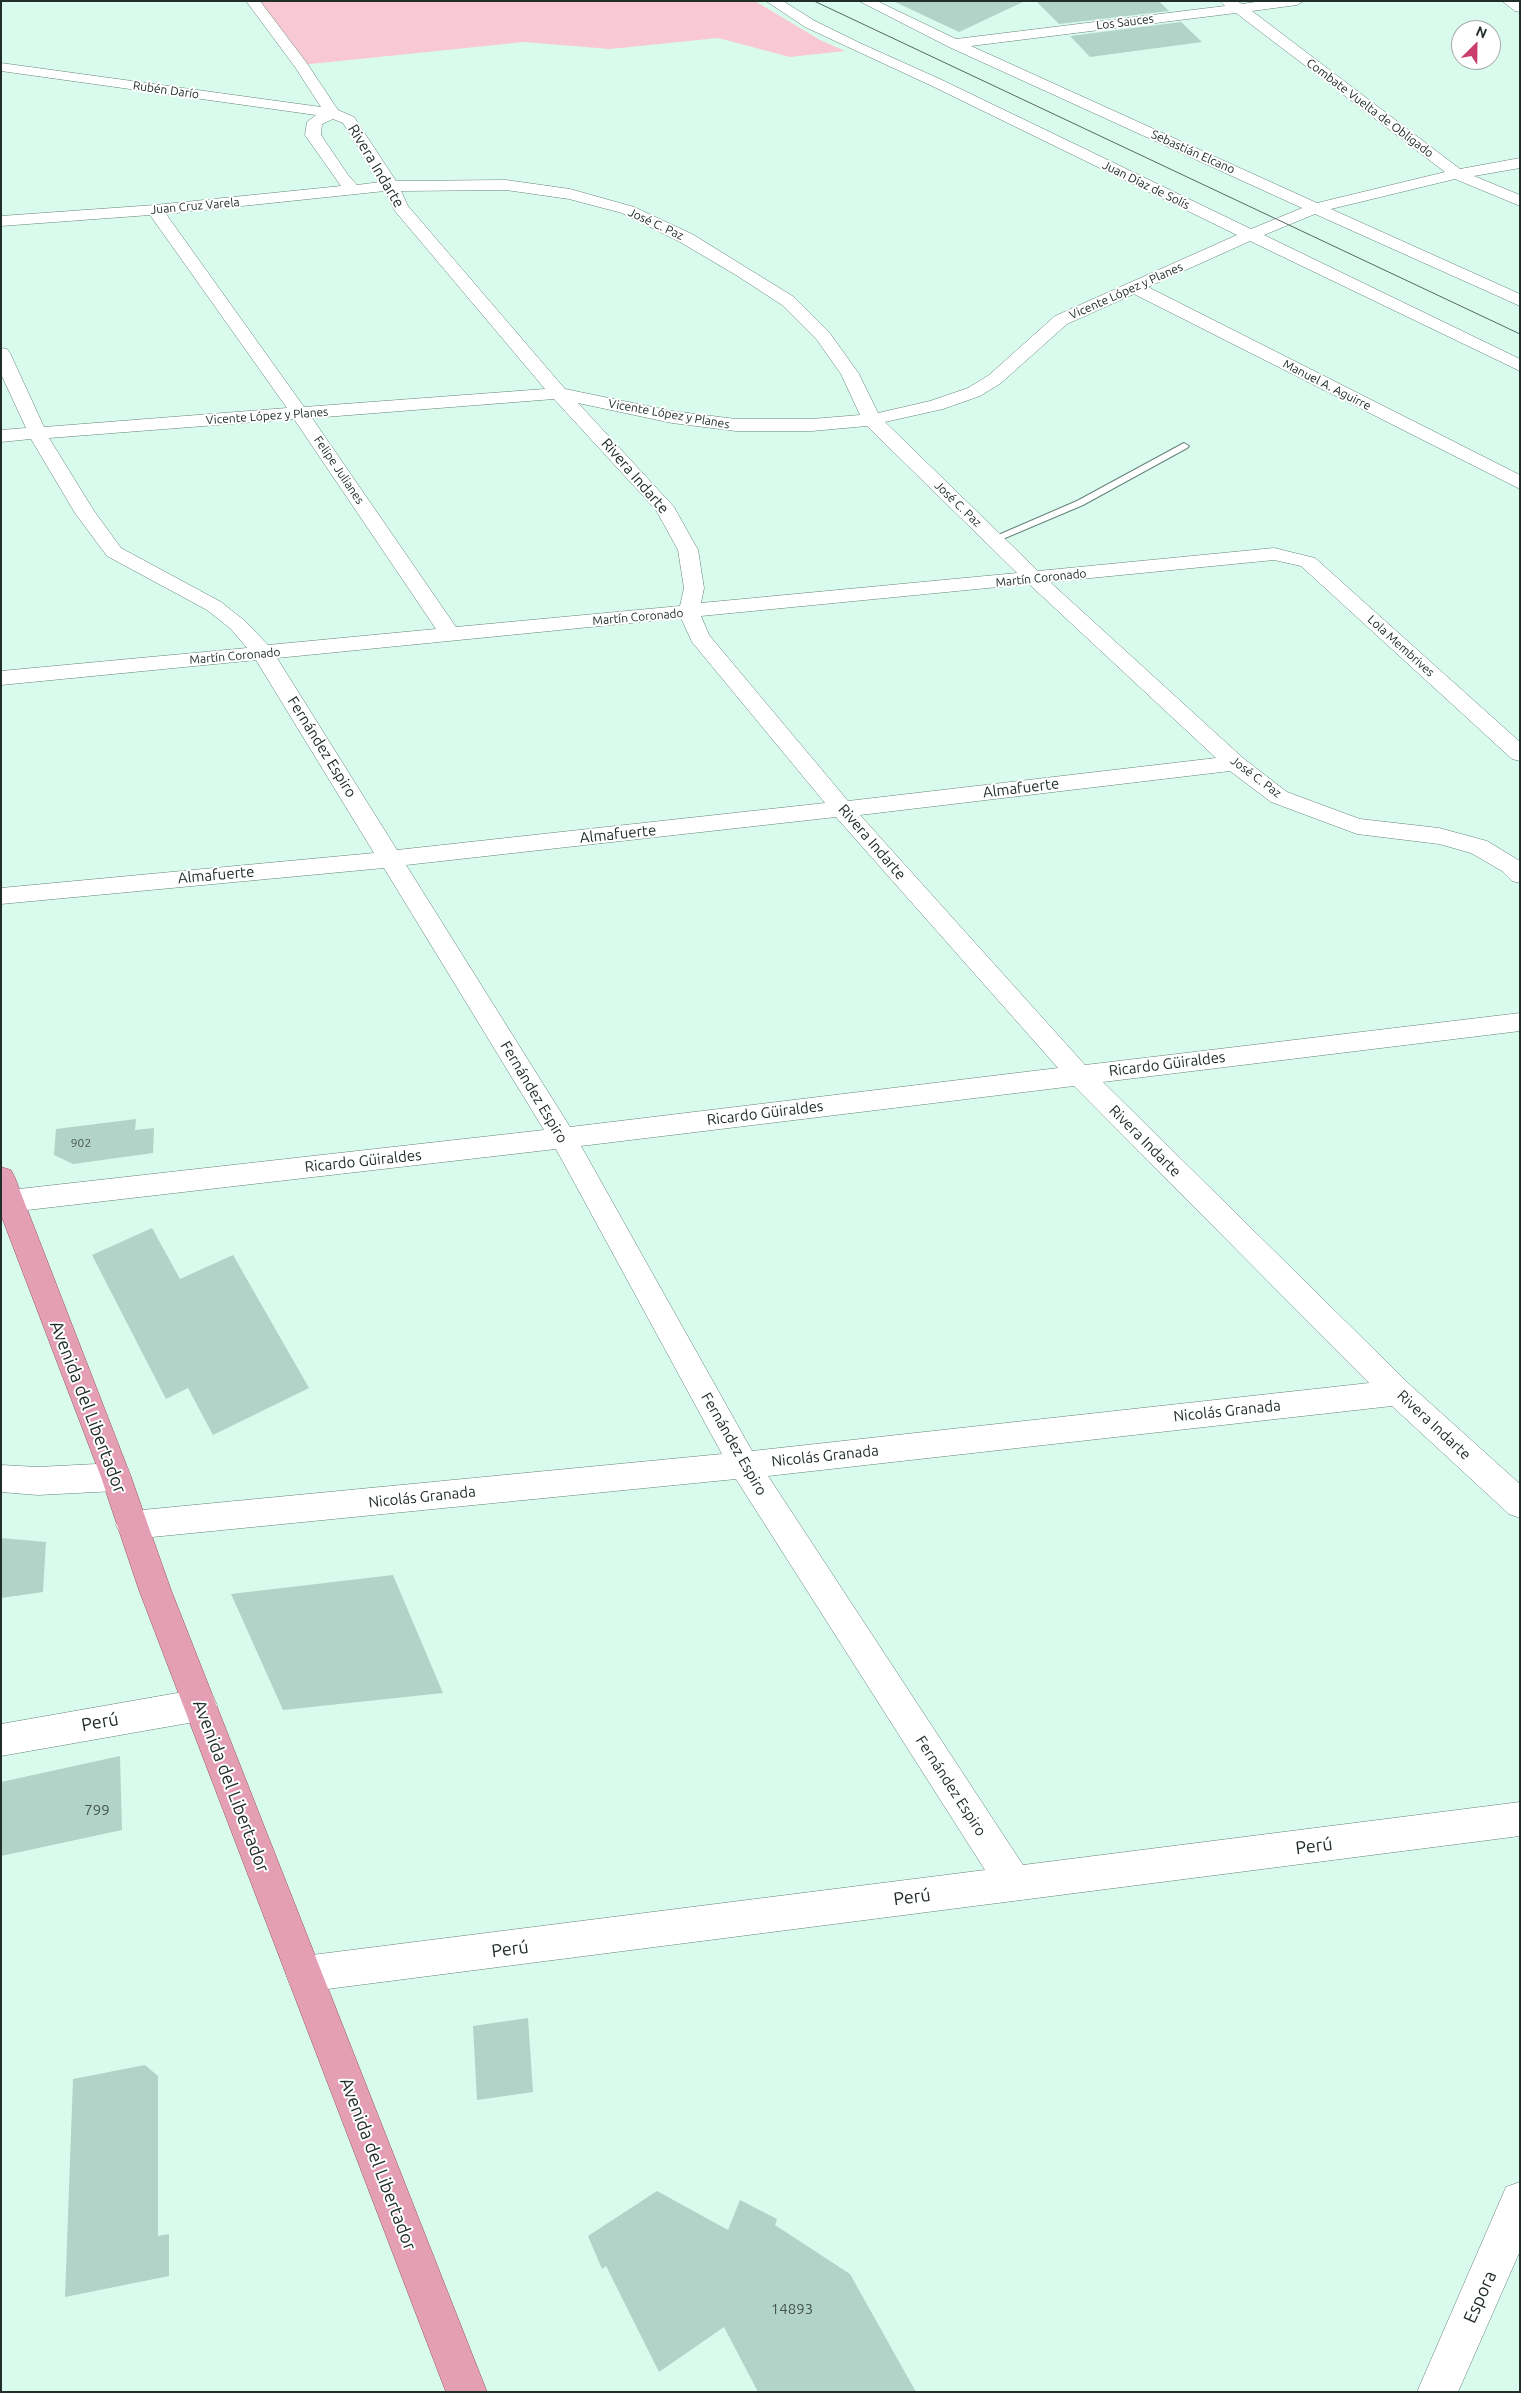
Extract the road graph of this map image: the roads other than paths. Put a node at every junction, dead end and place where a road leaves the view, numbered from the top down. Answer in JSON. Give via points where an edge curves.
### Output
{"nodes":[{"id":1,"x":253,"y":1,"type":"edge"},
{"id":2,"x":773,"y":1,"type":"edge"},
{"id":3,"x":866,"y":1,"type":"edge"},
{"id":4,"x":1297,"y":1,"type":"edge"},
{"id":5,"x":1509,"y":1,"type":"edge"},
{"id":6,"x":1233,"y":5,"type":"edge"},
{"id":7,"x":1520,"y":8,"type":"edge"},
{"id":8,"x":954,"y":44,"type":"junction"},
{"id":9,"x":1,"y":67,"type":"edge"},
{"id":10,"x":332,"y":113,"type":"junction"},
{"id":11,"x":1520,"y":163,"type":"edge"},
{"id":12,"x":1458,"y":174,"type":"junction"},
{"id":13,"x":389,"y":186,"type":"junction"},
{"id":14,"x":354,"y":191,"type":"junction"},
{"id":15,"x":1520,"y":201,"type":"edge"},
{"id":16,"x":1317,"y":208,"type":"junction"},
{"id":17,"x":154,"y":210,"type":"junction"},
{"id":18,"x":1,"y":221,"type":"edge"},
{"id":19,"x":1249,"y":235,"type":"junction"},
{"id":20,"x":1134,"y":287,"type":"junction"},
{"id":21,"x":1520,"y":301,"type":"edge"},
{"id":22,"x":1,"y":353,"type":"edge"},
{"id":23,"x":1520,"y":366,"type":"edge"},
{"id":24,"x":559,"y":393,"type":"junction"},
{"id":25,"x":300,"y":414,"type":"junction"},
{"id":26,"x":872,"y":420,"type":"junction"},
{"id":27,"x":37,"y":433,"type":"junction"},
{"id":28,"x":1,"y":436,"type":"edge"},
{"id":29,"x":1184,"y":446,"type":"dead end"},
{"id":30,"x":1520,"y":482,"type":"edge"},
{"id":31,"x":994,"y":539,"type":"junction"},
{"id":32,"x":1274,"y":554,"type":"joint"},
{"id":33,"x":1035,"y":579,"type":"junction"},
{"id":34,"x":689,"y":612,"type":"junction"},
{"id":35,"x":451,"y":635,"type":"junction"},
{"id":36,"x":263,"y":653,"type":"junction"},
{"id":37,"x":1,"y":678,"type":"edge"},
{"id":38,"x":1520,"y":754,"type":"edge"},
{"id":39,"x":1235,"y":763,"type":"junction"},
{"id":40,"x":842,"y":809,"type":"junction"},
{"id":41,"x":391,"y":859,"type":"junction"},
{"id":42,"x":1520,"y":875,"type":"edge"},
{"id":43,"x":1,"y":896,"type":"edge"},
{"id":44,"x":1520,"y":1022,"type":"edge"},
{"id":45,"x":1078,"y":1074,"type":"junction"},
{"id":46,"x":563,"y":1138,"type":"junction"},
{"id":47,"x":6,"y":1190,"type":"edge"},
{"id":48,"x":1398,"y":1393,"type":"junction"},
{"id":49,"x":744,"y":1464,"type":"junction"},
{"id":50,"x":116,"y":1477,"type":"junction"},
{"id":51,"x":1,"y":1478,"type":"edge"},
{"id":52,"x":1520,"y":1504,"type":"edge"},
{"id":53,"x":132,"y":1526,"type":"junction"},
{"id":54,"x":200,"y":1705,"type":"junction"},
{"id":55,"x":1,"y":1740,"type":"edge"},
{"id":56,"x":1520,"y":1819,"type":"edge"},
{"id":57,"x":1015,"y":1884,"type":"junction"},
{"id":58,"x":304,"y":1974,"type":"junction"},
{"id":59,"x":1520,"y":2201,"type":"edge"},
{"id":60,"x":467,"y":2392,"type":"edge"},
{"id":61,"x":1437,"y":2392,"type":"edge"}],
"edges":[{"from":1,"to":10,"type":"street","name":"Rivera Indarte"},
{"from":2,"to":19,"type":"street","name":"Juan Díaz de Solís","via":[[857,48],[937,83]]},
{"from":3,"to":8,"type":"street","name":"Sebastián Elcano"},
{"from":4,"to":6,"type":"street","name":"Los Sauces"},
{"from":5,"to":7,"type":"street"},
{"from":6,"to":8,"type":"street","name":"Los Sauces"},
{"from":6,"to":12,"type":"street","name":"Combate Vuelta de Obligado"},
{"from":8,"to":16,"type":"street","name":"Sebastián Elcano"},
{"from":9,"to":10,"type":"street","name":"Rubén Darío"},
{"from":10,"to":13,"type":"street","name":"Rivera Indarte","via":[[349,120]]},
{"from":10,"to":14,"type":"street","name":"Rivera Indarte","via":[[315,122],[313,135]]},
{"from":11,"to":12,"type":"street","name":"Vicente López y Planes"},
{"from":12,"to":15,"type":"street","name":"Combate Vuelta de Obligado"},
{"from":12,"to":16,"type":"street","name":"Vicente López y Planes"},
{"from":13,"to":14,"type":"street","name":"Juan Cruz Varela"},
{"from":13,"to":24,"type":"street","name":"Rivera Indarte","via":[[401,208]]},
{"from":13,"to":26,"type":"street","name":"José C. Paz","via":[[506,185],[570,194],[645,218],[694,242],[788,301],[823,336],[850,374]]},
{"from":14,"to":17,"type":"street","name":"Juan Cruz Varela"},
{"from":16,"to":19,"type":"street","name":"Vicente López y Planes"},
{"from":16,"to":21,"type":"street","name":"Sebastián Elcano"},
{"from":17,"to":18,"type":"street","name":"Juan Cruz Varela"},
{"from":17,"to":25,"type":"street","name":"Felipe Julianes"},
{"from":19,"to":20,"type":"street","name":"Vicente López y Planes"},
{"from":19,"to":23,"type":"street","name":"Juan Díaz de Solís"},
{"from":20,"to":26,"type":"street","name":"Vicente López y Planes","via":[[1062,320],[995,379],[974,392]]},
{"from":20,"to":30,"type":"street","name":"Manuel A. Aguirre"},
{"from":22,"to":27,"type":"street","name":"Fernández Espiro"},
{"from":24,"to":25,"type":"street","name":"Vicente López y Planes"},
{"from":24,"to":26,"type":"street","name":"Vicente López y Planes","via":[[672,417],[736,425],[812,425]]},
{"from":24,"to":34,"type":"street","name":"Rivera Indarte","via":[[664,507],[688,550],[694,588]]},
{"from":25,"to":27,"type":"street","name":"Vicente López y Planes"},
{"from":25,"to":35,"type":"street","name":"Felipe Julianes"},
{"from":26,"to":31,"type":"street","name":"José C. Paz"},
{"from":27,"to":28,"type":"street","name":"Vicente López y Planes"},
{"from":27,"to":36,"type":"street","name":"Fernández Espiro","via":[[84,512],[114,552],[214,606],[238,625]]},
{"from":29,"to":31,"type":"lane","via":[[1080,503]]},
{"from":31,"to":33,"type":"street","name":"José C. Paz"},
{"from":32,"to":33,"type":"street","name":"Martín Coronado"},
{"from":32,"to":38,"type":"street","name":"Lola Membrives","via":[[1308,562]]},
{"from":33,"to":34,"type":"street","name":"Martín Coronado"},
{"from":33,"to":39,"type":"street","name":"José C. Paz"},
{"from":34,"to":35,"type":"street","name":"Martín Coronado"},
{"from":34,"to":40,"type":"street","name":"Rivera Indarte","via":[[699,637]]},
{"from":35,"to":36,"type":"street","name":"Martín Coronado"},
{"from":36,"to":37,"type":"street","name":"Martín Coronado"},
{"from":36,"to":41,"type":"street","name":"Fernández Espiro"},
{"from":39,"to":40,"type":"street","name":"Almafuerte"},
{"from":39,"to":42,"type":"street","name":"José C. Paz","via":[[1279,797],[1316,812],[1357,826],[1439,836],[1479,847],[1510,865]]},
{"from":40,"to":41,"type":"street","name":"Almafuerte"},
{"from":40,"to":45,"type":"street","name":"Rivera Indarte"},
{"from":41,"to":43,"type":"street","name":"Almafuerte"},
{"from":41,"to":46,"type":"street","name":"Fernández Espiro"},
{"from":44,"to":45,"type":"street","name":"Ricardo Güiraldes"},
{"from":45,"to":46,"type":"street","name":"Ricardo Güiraldes"},
{"from":45,"to":48,"type":"street","name":"Rivera Indarte"},
{"from":46,"to":47,"type":"street","name":"Ricardo Güiraldes"},
{"from":46,"to":49,"type":"street","name":"Fernández Espiro"},
{"from":47,"to":50,"type":"main road","name":"Avenida del Libertador"},
{"from":48,"to":49,"type":"street","name":"Nicolás Granada"},
{"from":48,"to":52,"type":"street","name":"Rivera Indarte"},
{"from":49,"to":53,"type":"street","name":"Nicolás Granada"},
{"from":49,"to":57,"type":"street","name":"Fernández Espiro"},
{"from":50,"to":51,"type":"street","via":[[38,1481]]},
{"from":50,"to":53,"type":"main road","name":"Avenida del Libertador"},
{"from":53,"to":54,"type":"main road","name":"Avenida del Libertador"},
{"from":54,"to":55,"type":"street","name":"Perú"},
{"from":54,"to":58,"type":"main road","name":"Avenida del Libertador"},
{"from":56,"to":57,"type":"street","name":"Perú"},
{"from":57,"to":58,"type":"street","name":"Perú"},
{"from":58,"to":60,"type":"main road","name":"Avenida del Libertador"},
{"from":59,"to":61,"type":"street","name":"Espora"}]}
